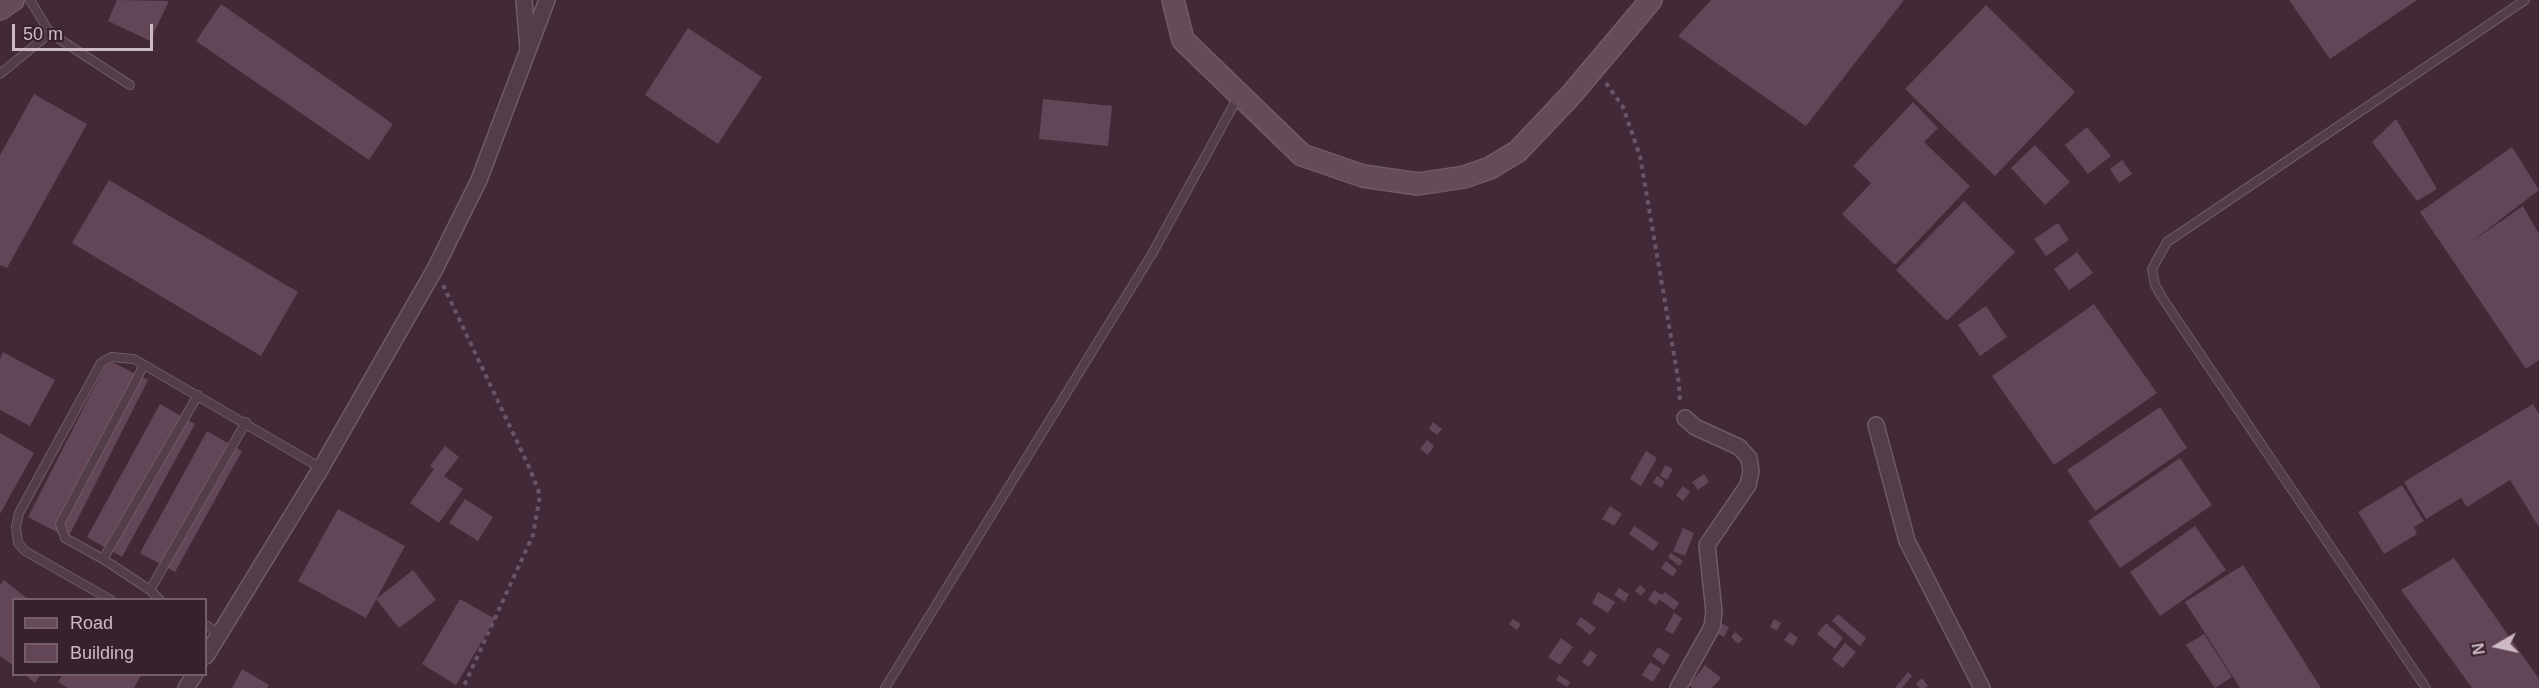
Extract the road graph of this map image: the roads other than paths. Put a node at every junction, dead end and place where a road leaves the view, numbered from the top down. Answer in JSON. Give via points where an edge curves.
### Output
{"nodes":[{"id":1,"x":14,"y":0,"type":"edge"},
{"id":2,"x":30,"y":0,"type":"edge"},
{"id":3,"x":524,"y":0,"type":"edge"},
{"id":4,"x":548,"y":0,"type":"edge"},
{"id":5,"x":1173,"y":0,"type":"edge"},
{"id":6,"x":1651,"y":0,"type":"edge"},
{"id":7,"x":2525,"y":0,"type":"edge"},
{"id":8,"x":0,"y":9,"type":"edge"},
{"id":9,"x":50,"y":33,"type":"junction"},
{"id":10,"x":528,"y":55,"type":"junction"},
{"id":11,"x":0,"y":74,"type":"edge"},
{"id":12,"x":130,"y":85,"type":"dead end"},
{"id":13,"x":1239,"y":94,"type":"junction"},
{"id":14,"x":144,"y":365,"type":"junction"},
{"id":15,"x":198,"y":395,"type":"junction"},
{"id":16,"x":1685,"y":418,"type":"road end"},
{"id":17,"x":246,"y":422,"type":"junction"},
{"id":18,"x":1876,"y":425,"type":"dead end"},
{"id":19,"x":321,"y":468,"type":"junction"},
{"id":20,"x":103,"y":559,"type":"junction"},
{"id":21,"x":150,"y":590,"type":"junction"},
{"id":22,"x":107,"y":598,"type":"edge"},
{"id":23,"x":158,"y":598,"type":"edge"},
{"id":24,"x":207,"y":626,"type":"edge"},
{"id":25,"x":219,"y":634,"type":"junction"},
{"id":26,"x":207,"y":655,"type":"edge"},
{"id":27,"x":885,"y":688,"type":"edge"},
{"id":28,"x":1678,"y":688,"type":"edge"},
{"id":29,"x":1982,"y":688,"type":"edge"},
{"id":30,"x":2426,"y":688,"type":"edge"}],
"edges":[{"from":1,"to":8,"type":"main road"},
{"from":2,"to":9,"type":"lane"},
{"from":3,"to":10,"type":"street"},
{"from":4,"to":10,"type":"street"},
{"from":5,"to":13,"type":"main road","via":[[1183,40]]},
{"from":6,"to":13,"type":"main road","via":[[1518,151],[1490,168],[1464,177],[1418,184],[1363,176],[1302,155]]},
{"from":7,"to":30,"type":"lane","via":[[2167,242],[2152,269],[2163,299]]},
{"from":9,"to":11,"type":"lane"},
{"from":9,"to":12,"type":"lane"},
{"from":10,"to":19,"type":"street","via":[[479,180],[435,269]]},
{"from":13,"to":27,"type":"lane","via":[[1152,254]]},
{"from":14,"to":15,"type":"lane"},
{"from":14,"to":20,"type":"lane","via":[[61,519],[65,538]]},
{"from":14,"to":22,"type":"lane","via":[[122,356],[101,363],[19,513],[16,527],[18,543],[25,551]]},
{"from":15,"to":17,"type":"lane"},
{"from":15,"to":20,"type":"lane"},
{"from":16,"to":28,"type":"street","via":[[1695,428],[1739,447],[1749,458],[1751,471],[1748,485],[1707,545],[1712,627]]},
{"from":17,"to":19,"type":"lane"},
{"from":17,"to":21,"type":"lane"},
{"from":18,"to":29,"type":"street","via":[[1907,541]]},
{"from":19,"to":25,"type":"street"},
{"from":20,"to":21,"type":"lane"},
{"from":21,"to":23,"type":"lane"},
{"from":24,"to":25,"type":"lane"},
{"from":25,"to":26,"type":"street"}]}
